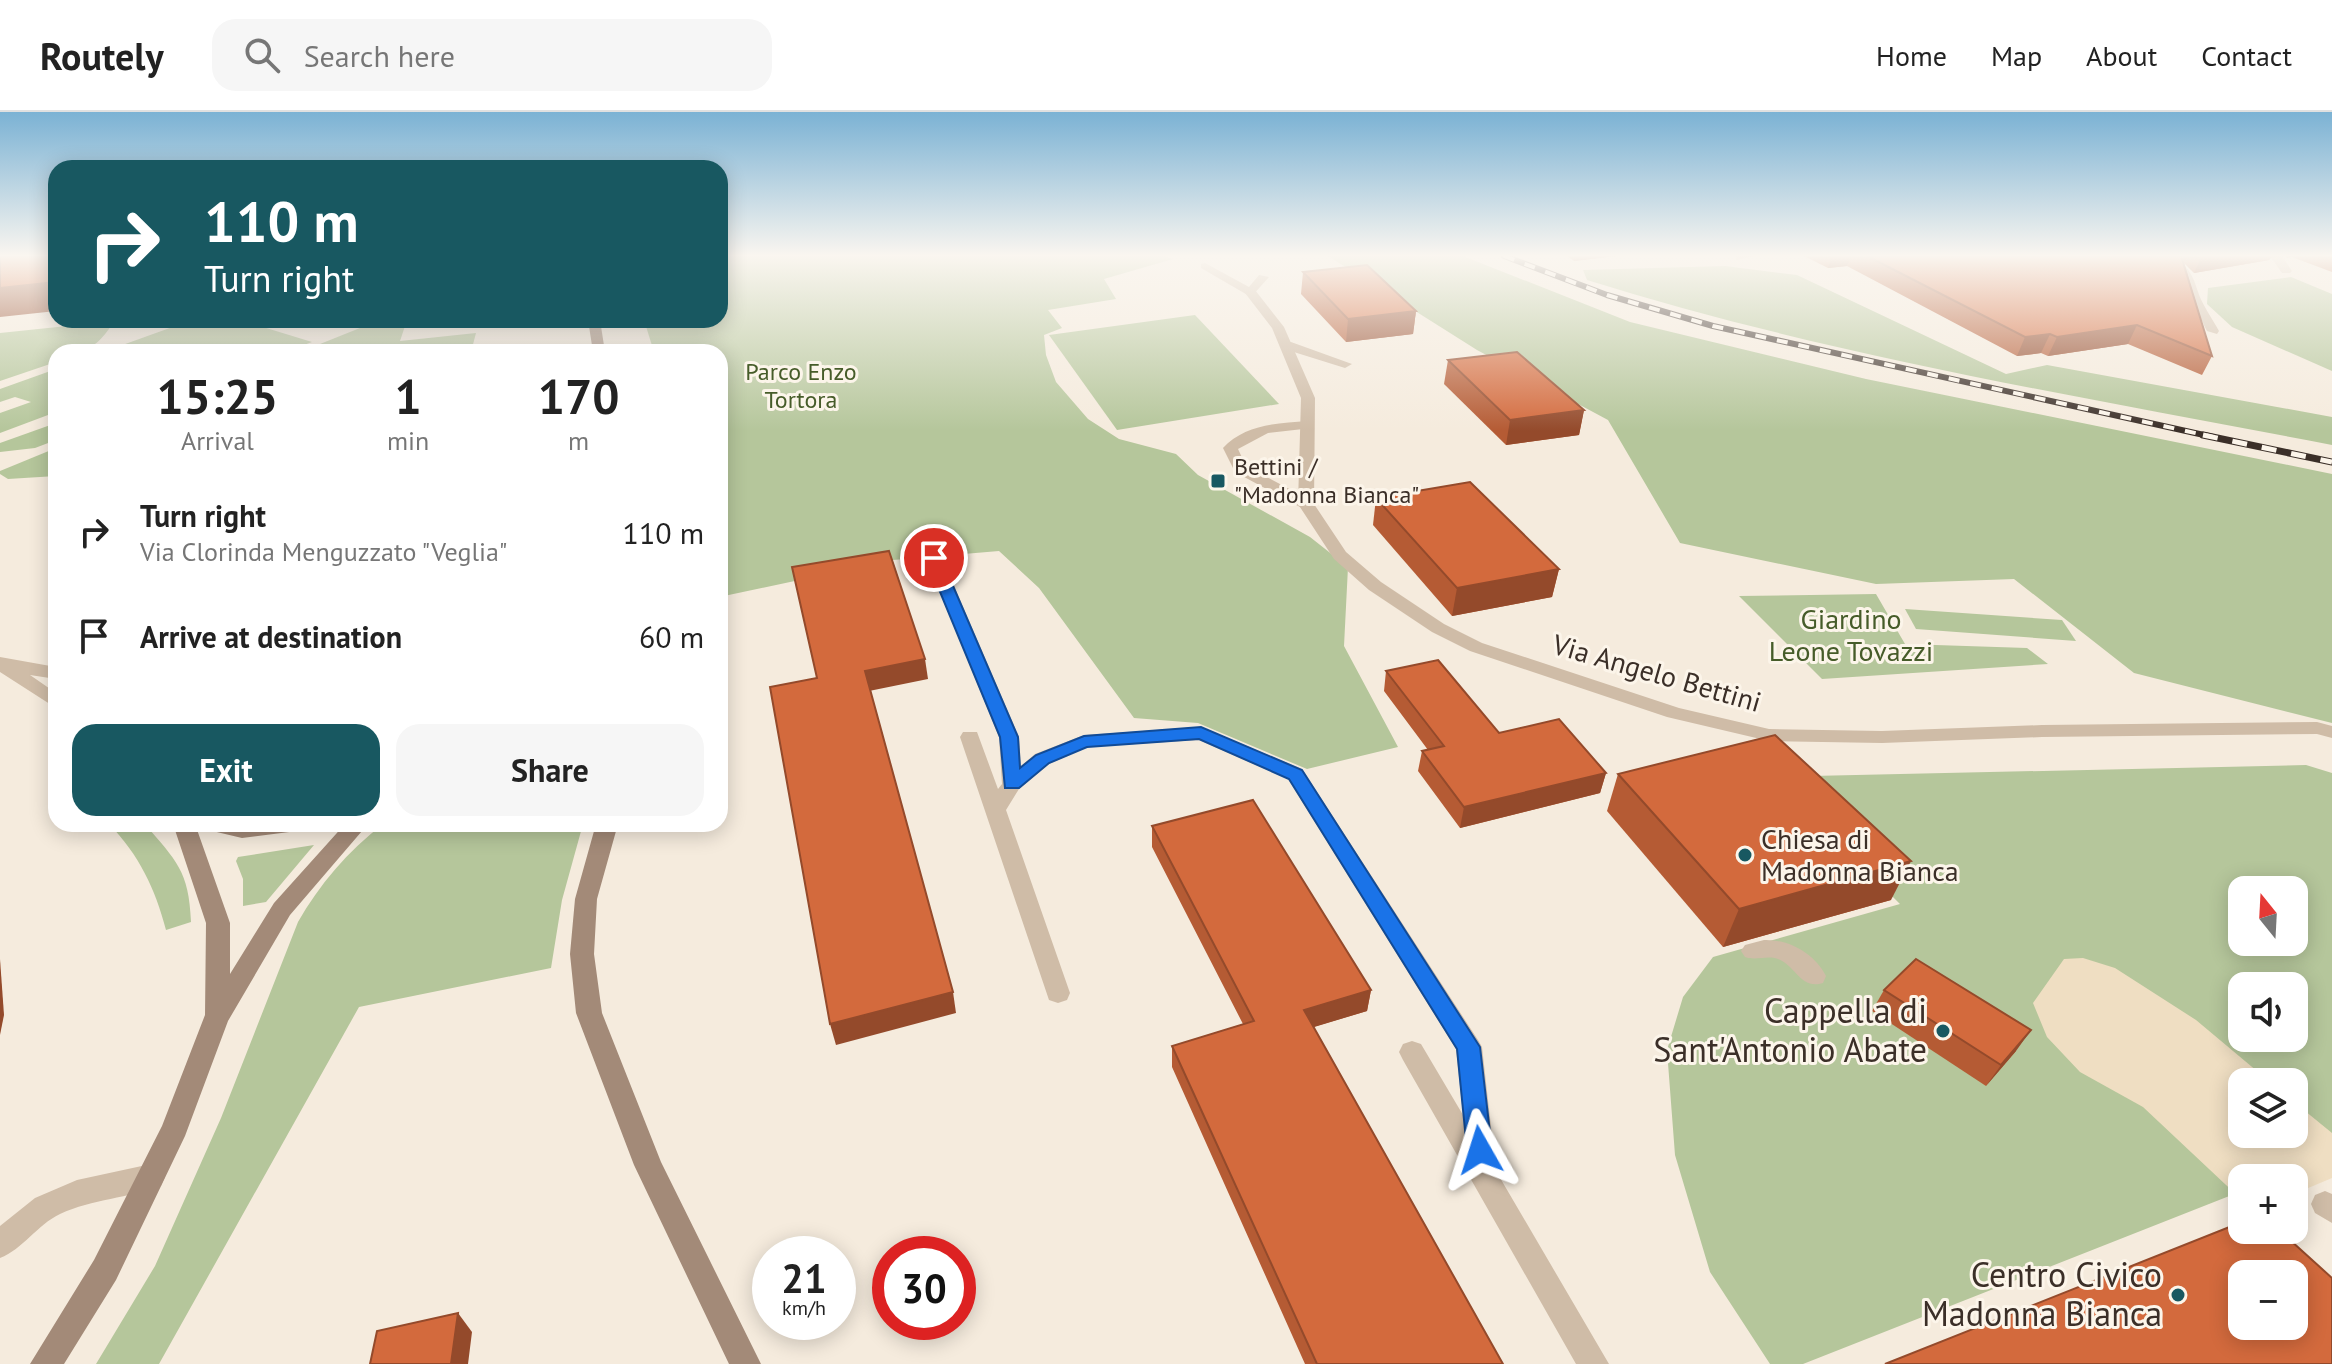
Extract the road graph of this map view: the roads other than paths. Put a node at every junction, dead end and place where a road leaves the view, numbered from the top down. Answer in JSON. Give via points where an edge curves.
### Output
{"nodes":[{"id":1,"x":1268,"y":314,"type":"edge"},
{"id":2,"x":2204,"y":314,"type":"edge"},
{"id":3,"x":2213,"y":331,"type":"dead end"},
{"id":4,"x":1286,"y":345,"type":"junction"},
{"id":5,"x":1345,"y":364,"type":"dead end"},
{"id":6,"x":1307,"y":425,"type":"junction"},
{"id":7,"x":1306,"y":504,"type":"junction"},
{"id":8,"x":934,"y":558,"type":"dead end"},
{"id":9,"x":3,"y":665,"type":"edge"},
{"id":10,"x":48,"y":672,"type":"edge"},
{"id":11,"x":48,"y":696,"type":"edge"},
{"id":12,"x":2332,"y":732,"type":"edge"},
{"id":13,"x":970,"y":737,"type":"dead end"},
{"id":14,"x":1012,"y":784,"type":"junction"},
{"id":15,"x":996,"y":809,"type":"junction"},
{"id":16,"x":187,"y":832,"type":"edge"},
{"id":17,"x":350,"y":832,"type":"edge"},
{"id":18,"x":605,"y":832,"type":"edge"},
{"id":19,"x":1753,"y":951,"type":"dead end"},
{"id":20,"x":1814,"y":976,"type":"dead end"},
{"id":21,"x":1058,"y":993,"type":"dead end"},
{"id":22,"x":216,"y":1018,"type":"junction"},
{"id":23,"x":1412,"y":1052,"type":"dead end"},
{"id":24,"x":1483,"y":1176,"type":"junction"},
{"id":25,"x":151,"y":1177,"type":"junction"},
{"id":26,"x":0,"y":1244,"type":"edge"},
{"id":27,"x":46,"y":1364,"type":"edge"},
{"id":28,"x":745,"y":1364,"type":"edge"},
{"id":29,"x":1593,"y":1364,"type":"edge"}],
"edges":[{"from":1,"to":4,"type":"street"},
{"from":2,"to":3,"type":"street"},
{"from":4,"to":5,"type":"street"},
{"from":4,"to":6,"type":"street","via":[[1308,398]]},
{"from":6,"to":7,"type":"street"},
{"from":6,"to":7,"type":"street","via":[[1249,433],[1230,448],[1240,469]]},
{"from":7,"to":12,"type":"street","name":"Via Angelo Bettini","via":[[1340,555],[1438,628],[1476,647],[1674,713],[1759,732],[1882,737],[2151,729]]},
{"from":8,"to":14,"type":"street","via":[[1009,737]]},
{"from":9,"to":10,"type":"street"},
{"from":9,"to":11,"type":"street"},
{"from":13,"to":15,"type":"street"},
{"from":14,"to":15,"type":"street"},
{"from":14,"to":24,"type":"street","via":[[1042,759],[1084,741],[1201,733],[1295,774],[1469,1047]]},
{"from":15,"to":21,"type":"street"},
{"from":16,"to":22,"type":"main road","via":[[218,923]]},
{"from":17,"to":22,"type":"main road","via":[[282,909]]},
{"from":18,"to":28,"type":"main road","via":[[586,899],[582,954],[589,1013],[648,1165]]},
{"from":19,"to":20,"type":"street","via":[[1774,947],[1788,952]]},
{"from":22,"to":25,"type":"main road"},
{"from":23,"to":24,"type":"street"},
{"from":24,"to":29,"type":"street"},
{"from":25,"to":26,"type":"street","via":[[87,1189],[45,1207]]},
{"from":25,"to":27,"type":"main road","via":[[105,1270]]}]}
